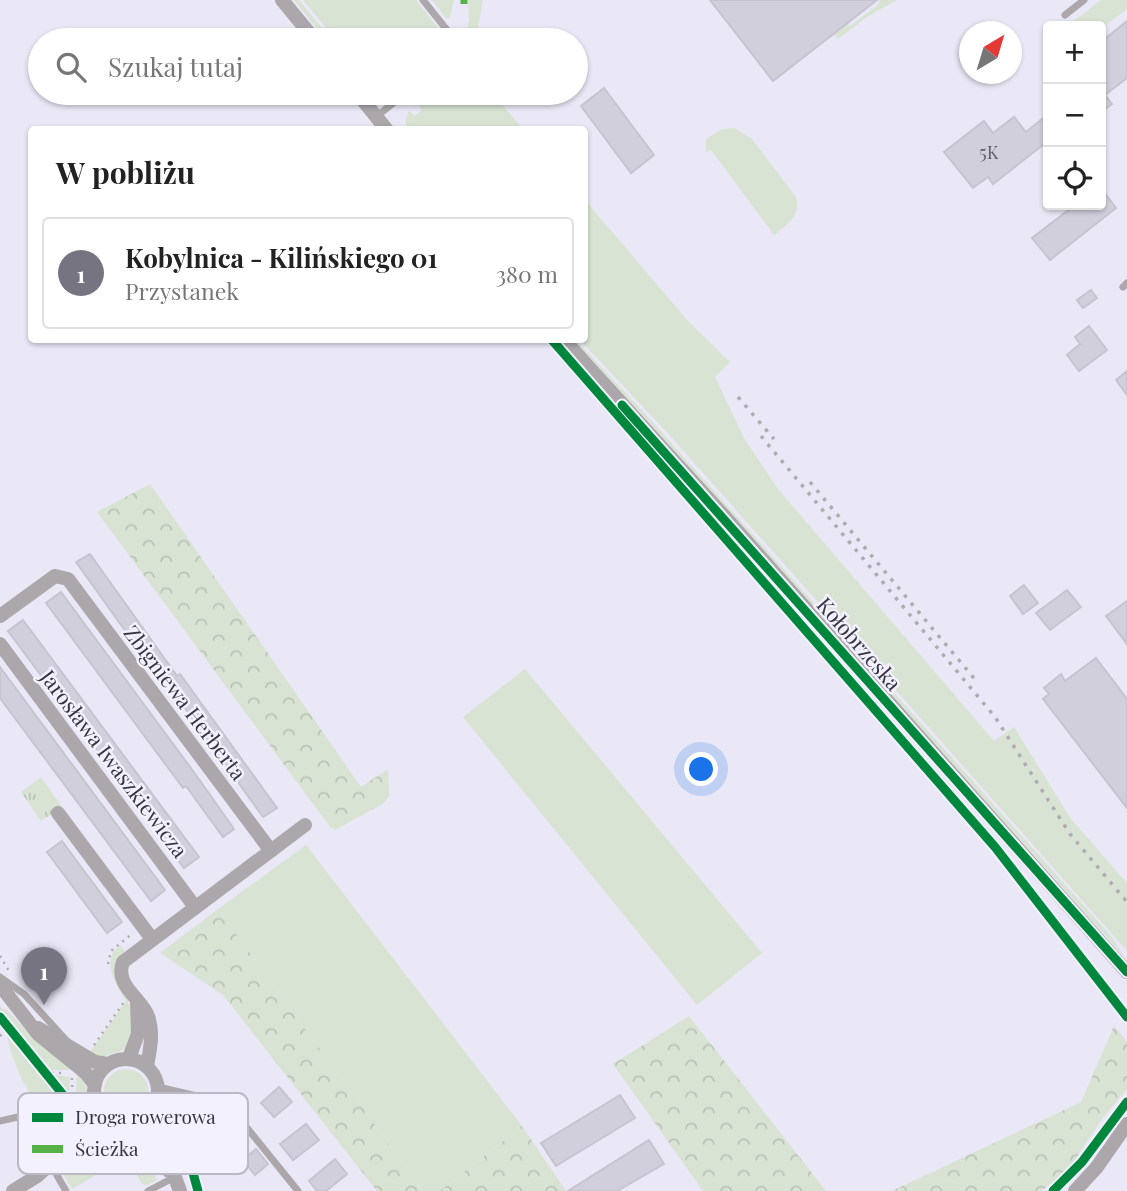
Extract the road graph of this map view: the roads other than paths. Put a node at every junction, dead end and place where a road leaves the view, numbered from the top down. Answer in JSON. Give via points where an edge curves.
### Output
{"nodes":[{"id":1,"x":282,"y":0,"type":"edge"},
{"id":2,"x":423,"y":0,"type":"edge"},
{"id":3,"x":1084,"y":0,"type":"edge"},
{"id":4,"x":1065,"y":15,"type":"dead end"},
{"id":5,"x":305,"y":28,"type":"edge"},
{"id":6,"x":445,"y":28,"type":"edge"},
{"id":7,"x":367,"y":105,"type":"edge"},
{"id":8,"x":390,"y":105,"type":"edge"},
{"id":9,"x":376,"y":116,"type":"junction"},
{"id":10,"x":384,"y":126,"type":"edge"},
{"id":11,"x":567,"y":343,"type":"edge"},
{"id":12,"x":0,"y":616,"type":"edge"},
{"id":13,"x":0,"y":644,"type":"edge"},
{"id":14,"x":58,"y":813,"type":"dead end"},
{"id":15,"x":305,"y":825,"type":"dead end"},
{"id":16,"x":271,"y":851,"type":"junction"},
{"id":17,"x":195,"y":907,"type":"junction"},
{"id":18,"x":152,"y":939,"type":"junction"},
{"id":19,"x":1127,"y":972,"type":"edge"},
{"id":20,"x":1,"y":986,"type":"edge"},
{"id":21,"x":137,"y":1002,"type":"junction"},
{"id":22,"x":30,"y":1023,"type":"junction"},
{"id":23,"x":74,"y":1050,"type":"junction"},
{"id":24,"x":129,"y":1058,"type":"junction"},
{"id":25,"x":108,"y":1064,"type":"junction"},
{"id":26,"x":147,"y":1066,"type":"junction"},
{"id":27,"x":94,"y":1085,"type":"junction"},
{"id":28,"x":158,"y":1087,"type":"junction"},
{"id":29,"x":95,"y":1093,"type":"edge"},
{"id":30,"x":157,"y":1093,"type":"edge"},
{"id":31,"x":184,"y":1093,"type":"edge"},
{"id":32,"x":18,"y":1117,"type":"edge"},
{"id":33,"x":0,"y":1121,"type":"edge"},
{"id":34,"x":1127,"y":1124,"type":"edge"},
{"id":35,"x":248,"y":1129,"type":"edge"},
{"id":36,"x":38,"y":1174,"type":"edge"},
{"id":37,"x":56,"y":1174,"type":"edge"},
{"id":38,"x":172,"y":1174,"type":"edge"},
{"id":39,"x":174,"y":1174,"type":"edge"},
{"id":40,"x":175,"y":1177,"type":"junction"},
{"id":41,"x":13,"y":1191,"type":"edge"},
{"id":42,"x":66,"y":1191,"type":"edge"},
{"id":43,"x":148,"y":1191,"type":"edge"},
{"id":44,"x":180,"y":1191,"type":"edge"},
{"id":45,"x":298,"y":1191,"type":"edge"},
{"id":46,"x":1075,"y":1191,"type":"edge"}],
"edges":[{"from":1,"to":5,"type":"street"},
{"from":2,"to":6,"type":"lane"},
{"from":3,"to":4,"type":"lane"},
{"from":7,"to":9,"type":"street"},
{"from":8,"to":9,"type":"lane"},
{"from":9,"to":10,"type":"street"},
{"from":11,"to":19,"type":"street","name":"Kołobrzeska"},
{"from":12,"to":16,"type":"street","name":"Zbigniewa Herberta","via":[[55,576],[68,579]]},
{"from":13,"to":17,"type":"street","name":"Jarosława Iwaszkiewicza"},
{"from":14,"to":18,"type":"street"},
{"from":15,"to":16,"type":"street"},
{"from":16,"to":17,"type":"street"},
{"from":17,"to":18,"type":"street"},
{"from":18,"to":21,"type":"street","via":[[123,962],[121,975]]},
{"from":20,"to":22,"type":"street"},
{"from":20,"to":23,"type":"lane","via":[[24,994]]},
{"from":21,"to":24,"type":"street","via":[[138,1034]]},
{"from":21,"to":26,"type":"street","via":[[146,1011],[151,1031]]},
{"from":22,"to":23,"type":"street"},
{"from":22,"to":27,"type":"street"},
{"from":23,"to":25,"type":"street"},
{"from":24,"to":25,"type":"street"},
{"from":24,"to":26,"type":"street"},
{"from":25,"to":27,"type":"street"},
{"from":26,"to":28,"type":"street"},
{"from":27,"to":29,"type":"street"},
{"from":28,"to":30,"type":"street"},
{"from":28,"to":31,"type":"lane"},
{"from":32,"to":33,"type":"lane"},
{"from":34,"to":46,"type":"street"},
{"from":35,"to":45,"type":"lane"},
{"from":36,"to":41,"type":"street"},
{"from":37,"to":42,"type":"lane"},
{"from":38,"to":40,"type":"street"},
{"from":39,"to":40,"type":"street"},
{"from":40,"to":43,"type":"lane"},
{"from":40,"to":44,"type":"street"}]}
